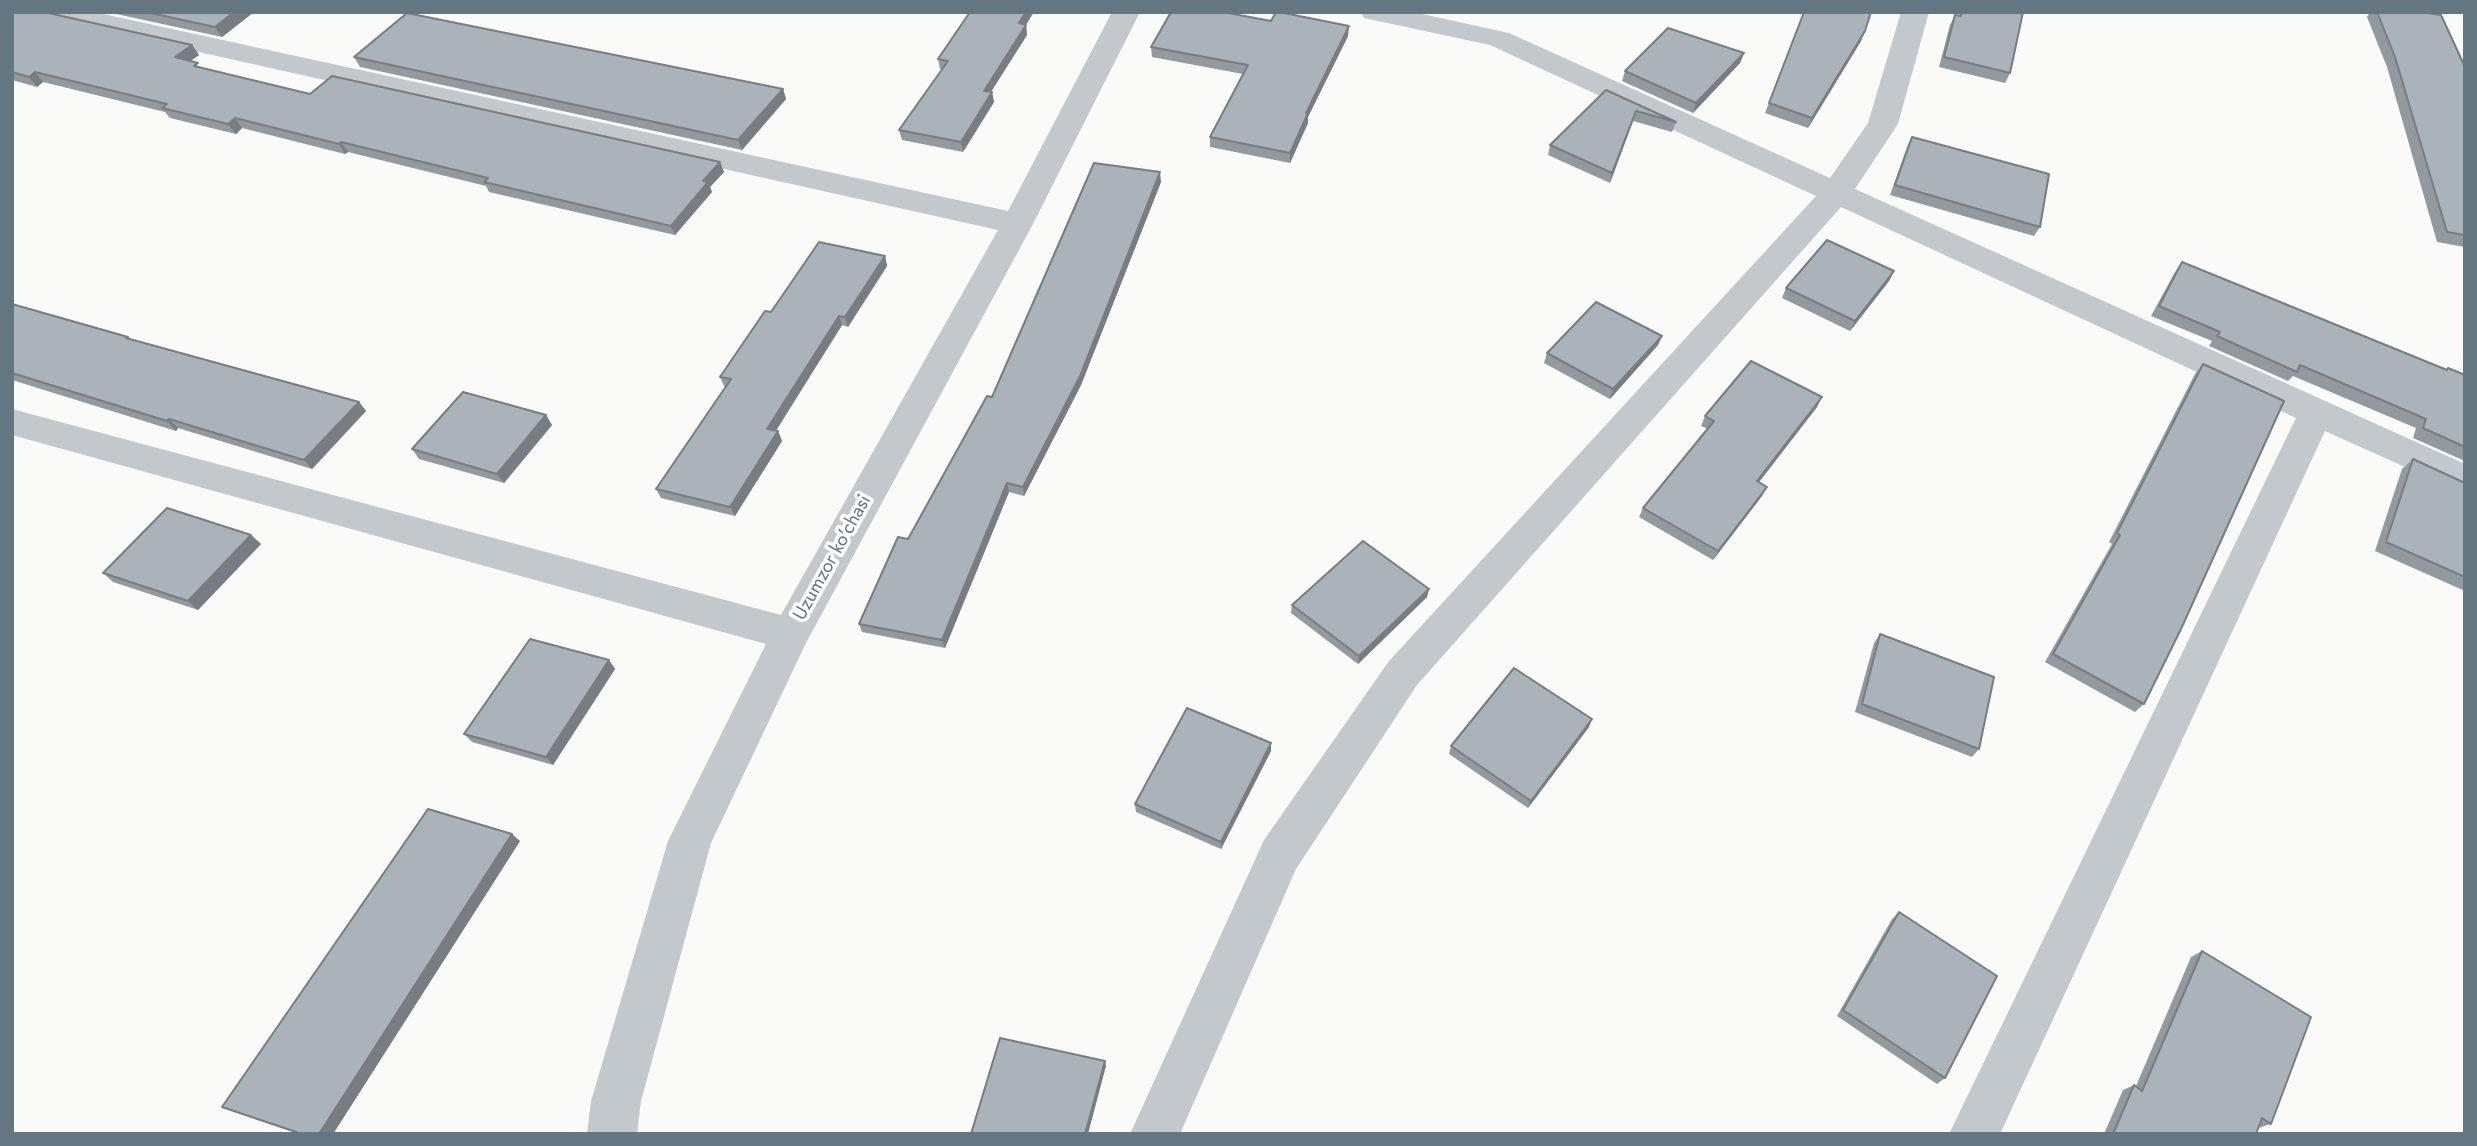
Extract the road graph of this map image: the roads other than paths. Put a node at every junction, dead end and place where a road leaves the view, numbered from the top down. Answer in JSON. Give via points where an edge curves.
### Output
{"nodes":[{"id":1,"x":55,"y":12,"type":"edge"},
{"id":2,"x":1126,"y":12,"type":"edge"},
{"id":3,"x":1374,"y":12,"type":"edge"},
{"id":4,"x":1915,"y":12,"type":"edge"},
{"id":5,"x":1423,"y":18,"type":"edge"},
{"id":6,"x":1836,"y":193,"type":"junction"},
{"id":7,"x":1017,"y":224,"type":"junction"},
{"id":8,"x":2316,"y":412,"type":"junction"},
{"id":9,"x":12,"y":422,"type":"edge"},
{"id":10,"x":2465,"y":480,"type":"edge"},
{"id":11,"x":791,"y":634,"type":"junction"},
{"id":12,"x":612,"y":1134,"type":"edge"},
{"id":13,"x":1155,"y":1134,"type":"edge"},
{"id":14,"x":1974,"y":1134,"type":"edge"}],
"edges":[{"from":1,"to":7,"type":"street"},
{"from":2,"to":7,"type":"street","name":"Uzumzor ko'chasi"},
{"from":3,"to":5,"type":"street"},
{"from":4,"to":6,"type":"street","via":[[1882,124]]},
{"from":5,"to":6,"type":"street","via":[[1499,39]]},
{"from":6,"to":8,"type":"street"},
{"from":6,"to":13,"type":"street","via":[[1403,673],[1280,855]]},
{"from":7,"to":11,"type":"street","name":"Uzumzor ko'chasi"},
{"from":8,"to":10,"type":"street"},
{"from":8,"to":14,"type":"street"},
{"from":9,"to":11,"type":"street"},
{"from":11,"to":12,"type":"street","name":"Uzumzor ko'chasi","via":[[690,841],[616,1101]]}]}
